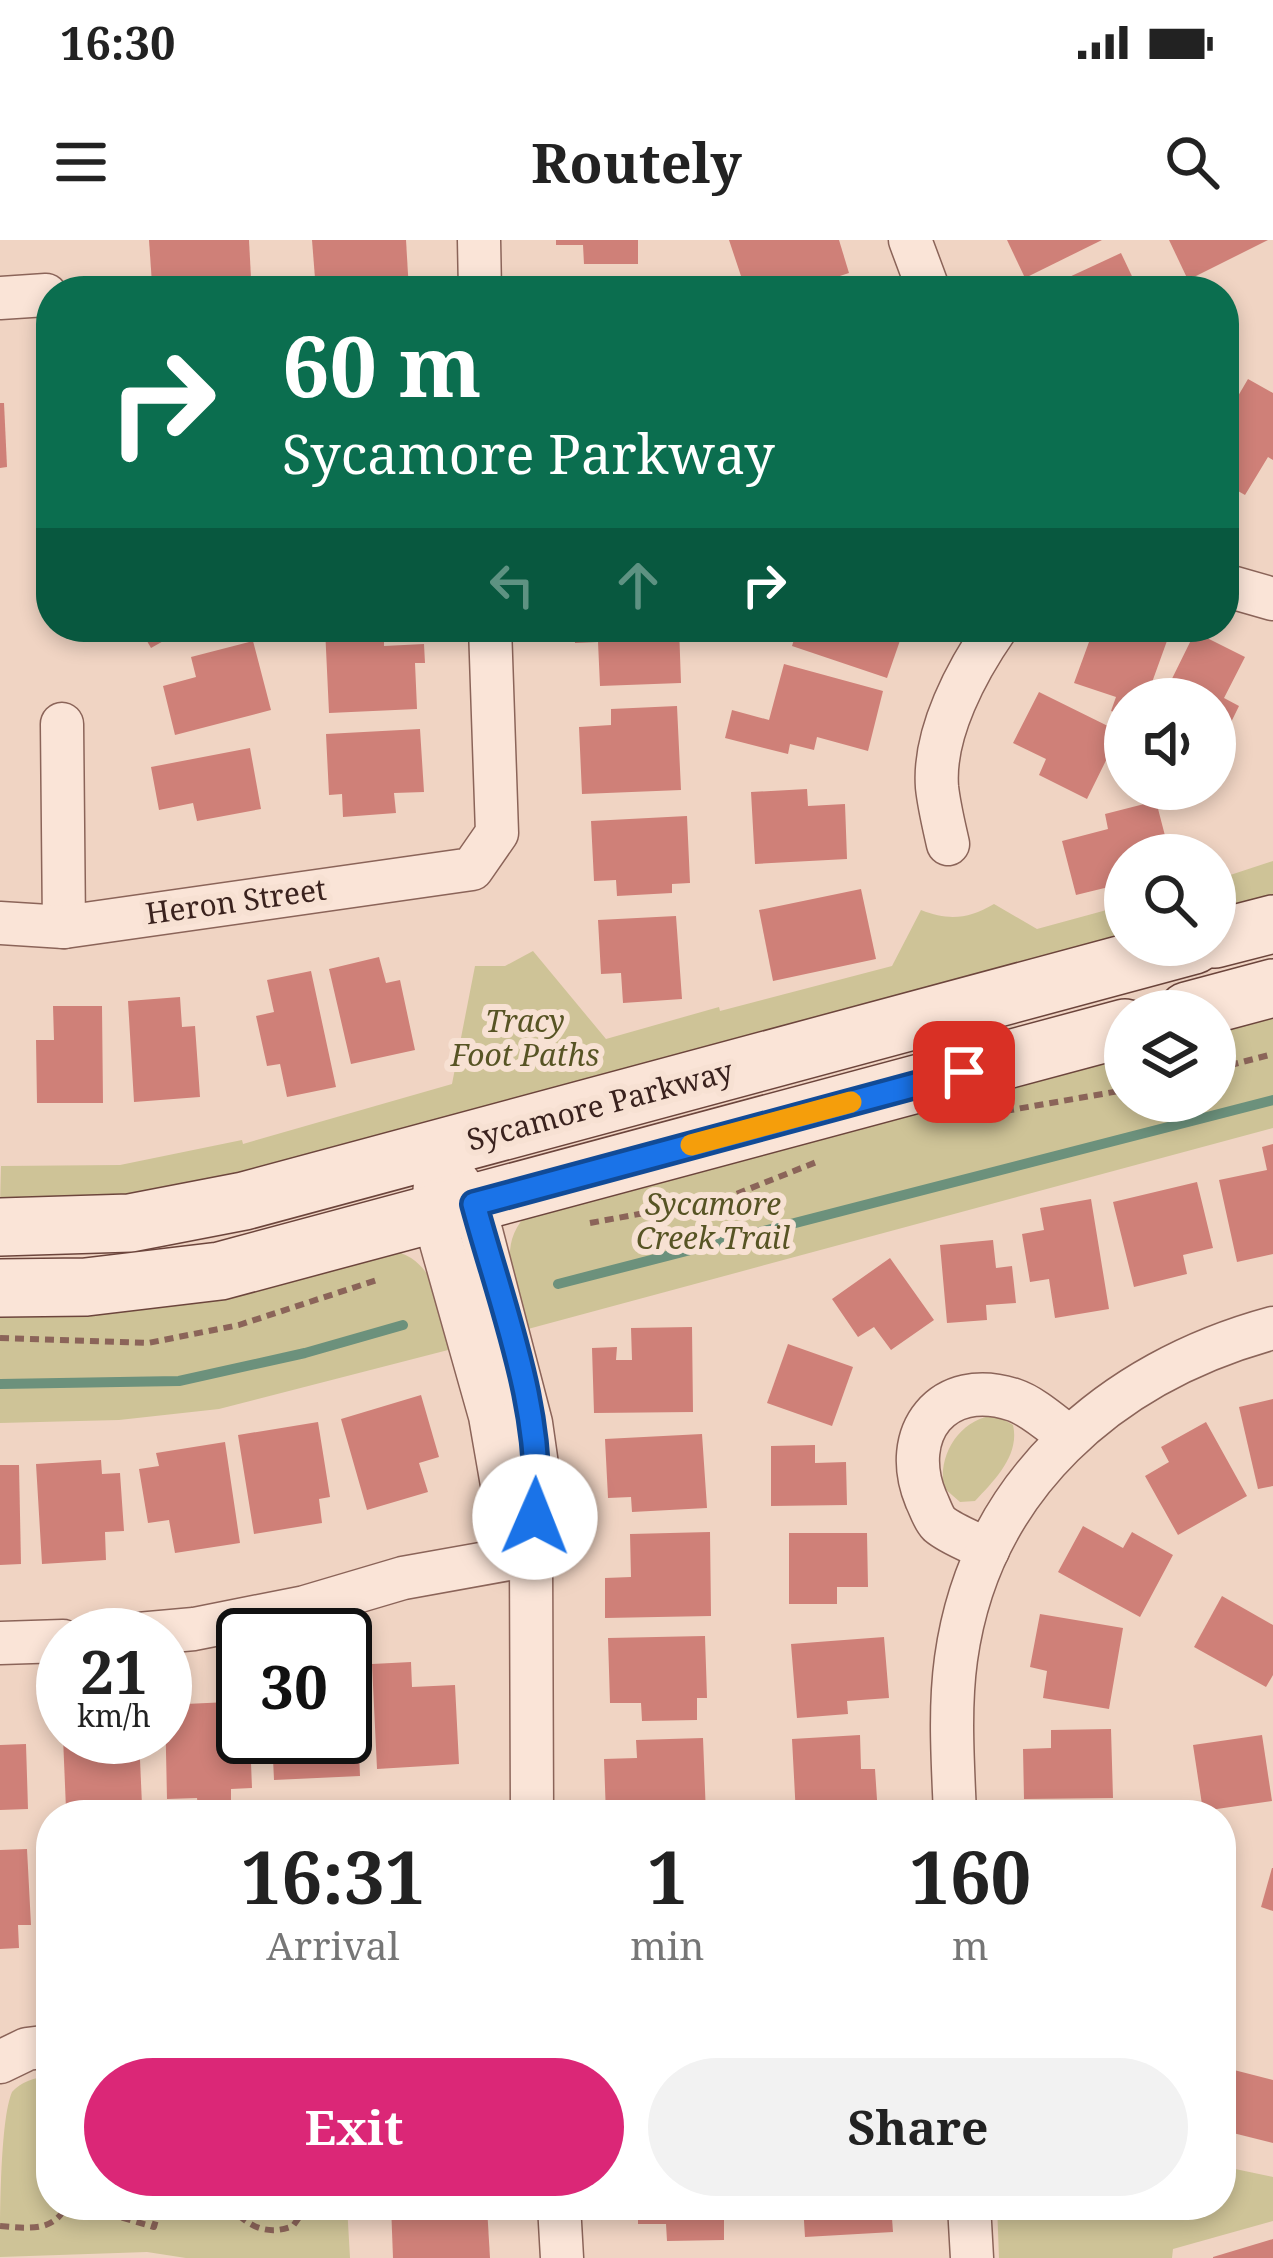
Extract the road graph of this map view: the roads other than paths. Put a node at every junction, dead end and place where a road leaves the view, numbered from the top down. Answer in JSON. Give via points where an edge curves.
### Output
{"nodes":[{"id":1,"x":478,"y":240,"type":"edge"},
{"id":2,"x":910,"y":240,"type":"edge"},
{"id":3,"x":479,"y":276,"type":"edge"},
{"id":4,"x":923,"y":276,"type":"edge"},
{"id":5,"x":36,"y":296,"type":"edge"},
{"id":6,"x":0,"y":298,"type":"edge"},
{"id":7,"x":1239,"y":589,"type":"edge"},
{"id":8,"x":1273,"y":599,"type":"edge"},
{"id":9,"x":490,"y":642,"type":"edge"},
{"id":10,"x":989,"y":642,"type":"edge"},
{"id":11,"x":62,"y":724,"type":"dead end"},
{"id":12,"x":948,"y":844,"type":"dead end"},
{"id":13,"x":0,"y":923,"type":"edge"},
{"id":14,"x":1273,"y":924,"type":"edge"},
{"id":15,"x":64,"y":927,"type":"junction"},
{"id":16,"x":1236,"y":934,"type":"edge"},
{"id":17,"x":1116,"y":966,"type":"edge"},
{"id":18,"x":1273,"y":988,"type":"edge"},
{"id":19,"x":1236,"y":998,"type":"edge"},
{"id":20,"x":1104,"y":1034,"type":"edge"},
{"id":21,"x":437,"y":1150,"type":"junction"},
{"id":22,"x":454,"y":1209,"type":"junction"},
{"id":23,"x":0,"y":1227,"type":"edge"},
{"id":24,"x":0,"y":1288,"type":"edge"},
{"id":25,"x":1273,"y":1328,"type":"edge"},
{"id":26,"x":1068,"y":1436,"type":"junction"},
{"id":27,"x":988,"y":1550,"type":"junction"},
{"id":28,"x":531,"y":1555,"type":"junction"},
{"id":29,"x":192,"y":1629,"type":"edge"},
{"id":30,"x":36,"y":1641,"type":"edge"},
{"id":31,"x":0,"y":1642,"type":"edge"},
{"id":32,"x":532,"y":1800,"type":"edge"},
{"id":33,"x":954,"y":1800,"type":"edge"},
{"id":34,"x":36,"y":2048,"type":"edge"},
{"id":35,"x":0,"y":2062,"type":"edge"},
{"id":36,"x":560,"y":2220,"type":"edge"},
{"id":37,"x":970,"y":2220,"type":"edge"},
{"id":38,"x":562,"y":2258,"type":"edge"},
{"id":39,"x":971,"y":2258,"type":"edge"}],
"edges":[{"from":1,"to":3,"type":"street"},
{"from":2,"to":4,"type":"street"},
{"from":5,"to":6,"type":"street"},
{"from":7,"to":8,"type":"street"},
{"from":9,"to":15,"type":"street","name":"Heron Street","via":[[496,833],[472,869]]},
{"from":10,"to":12,"type":"street","via":[[942,741],[937,784]]},
{"from":11,"to":15,"type":"street"},
{"from":13,"to":15,"type":"street","name":"Heron Street"},
{"from":14,"to":16,"type":"main road"},
{"from":17,"to":21,"type":"main road","name":"Sycamore Parkway"},
{"from":18,"to":19,"type":"main road"},
{"from":20,"to":22,"type":"main road","name":"Sycamore Parkway"},
{"from":21,"to":22,"type":"street"},
{"from":21,"to":23,"type":"main road","name":"Sycamore Parkway","via":[[189,1214]]},
{"from":22,"to":24,"type":"main road","name":"Sycamore Parkway","via":[[197,1274]]},
{"from":22,"to":28,"type":"street","via":[[502,1485]]},
{"from":25,"to":26,"type":"street","via":[[1177,1361]]},
{"from":26,"to":27,"type":"street"},
{"from":26,"to":27,"type":"street","via":[[1016,1400],[980,1394],[951,1400],[930,1418],[917,1443],[917,1476],[936,1522]]},
{"from":27,"to":33,"type":"street","via":[[956,1659]]},
{"from":28,"to":29,"type":"street"},
{"from":28,"to":32,"type":"street"},
{"from":30,"to":31,"type":"street"},
{"from":34,"to":35,"type":"street"},
{"from":36,"to":38,"type":"street"},
{"from":37,"to":39,"type":"street"}]}
